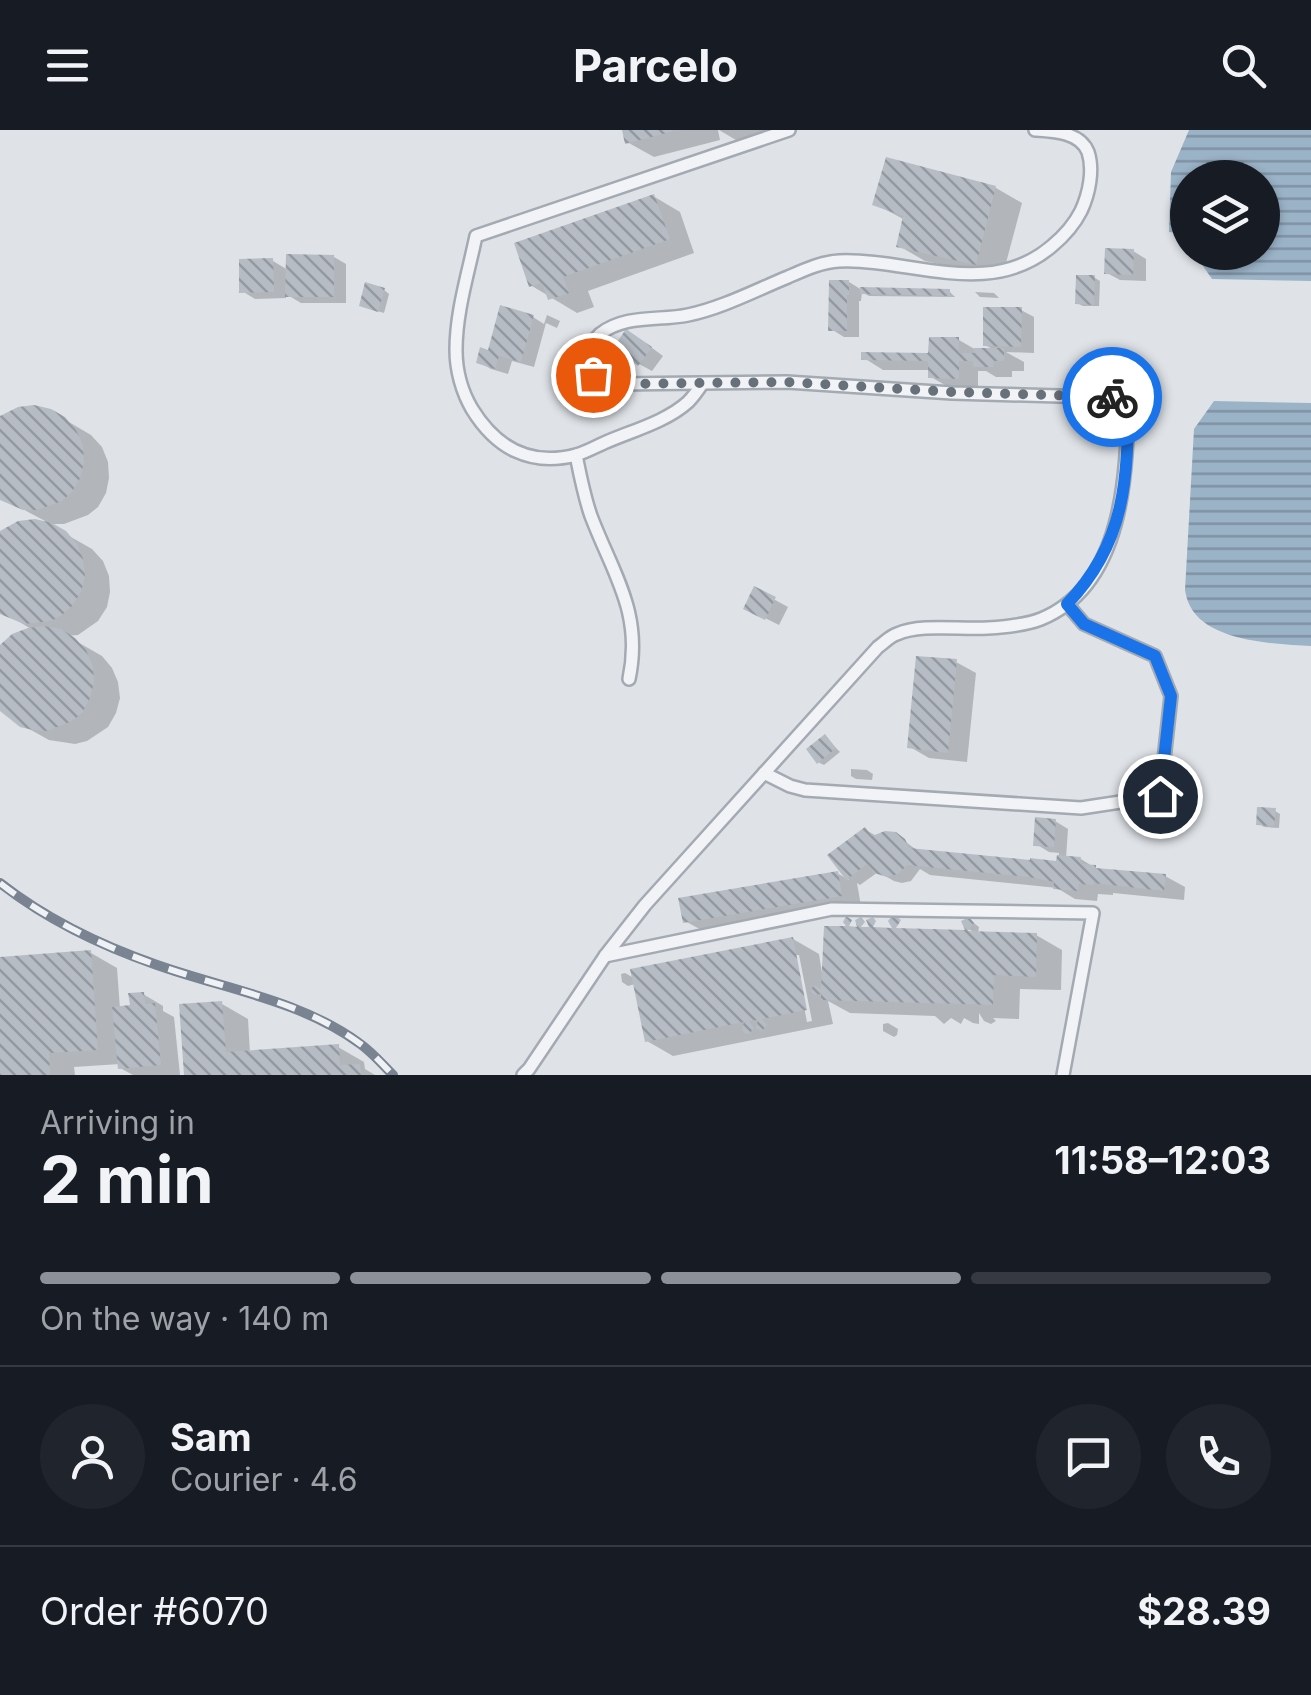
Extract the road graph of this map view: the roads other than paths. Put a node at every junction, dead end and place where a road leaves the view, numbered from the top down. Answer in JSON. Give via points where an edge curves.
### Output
{"nodes":[{"id":1,"x":789,"y":130,"type":"edge"},
{"id":2,"x":1035,"y":130,"type":"edge"},
{"id":3,"x":702,"y":384,"type":"junction"},
{"id":4,"x":576,"y":455,"type":"junction"},
{"id":5,"x":1067,"y":604,"type":"junction"},
{"id":6,"x":629,"y":679,"type":"dead end"},
{"id":7,"x":764,"y":773,"type":"junction"},
{"id":8,"x":605,"y":956,"type":"junction"},
{"id":9,"x":523,"y":1075,"type":"edge"},
{"id":10,"x":1063,"y":1075,"type":"edge"}],
"edges":[{"from":1,"to":4,"type":"lane","via":[[476,236],[456,354],[467,400],[502,445],[525,456]]},
{"from":2,"to":3,"type":"lane","via":[[1081,141],[1090,174],[1075,222],[1036,260],[977,274],[838,261],[688,315],[626,322],[601,333],[589,348],[593,375],[618,384]]},
{"from":3,"to":4,"type":"lane","via":[[668,415]]},
{"from":3,"to":5,"type":"lane","via":[[1128,398],[1121,510],[1088,583]]},
{"from":4,"to":6,"type":"lane","via":[[590,513],[628,602],[634,656]]},
{"from":5,"to":7,"type":"lane","via":[[1039,620],[895,634]]},
{"from":5,"to":7,"type":"lane","via":[[1084,624],[1155,656],[1171,696],[1160,796],[1081,808],[805,790]]},
{"from":7,"to":8,"type":"lane"},
{"from":8,"to":9,"type":"lane"},
{"from":8,"to":10,"type":"lane","via":[[832,909],[1093,913]]}]}
